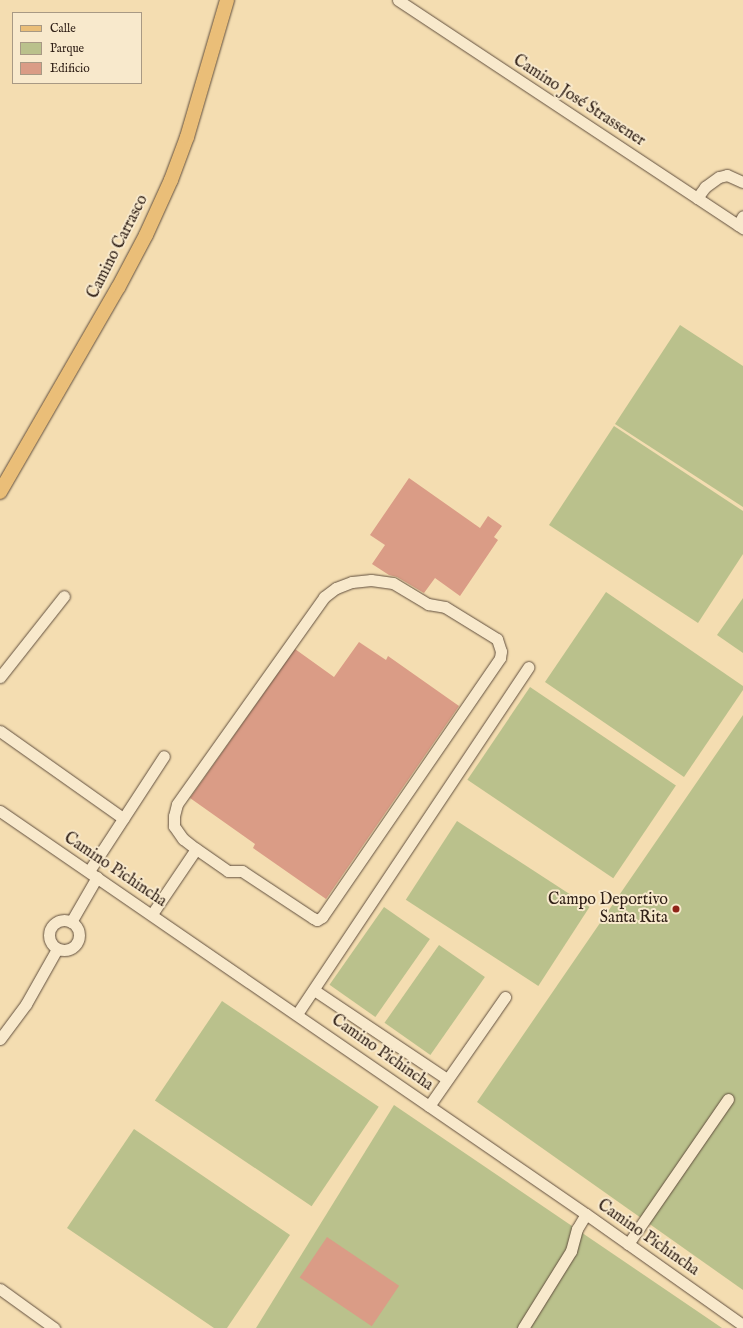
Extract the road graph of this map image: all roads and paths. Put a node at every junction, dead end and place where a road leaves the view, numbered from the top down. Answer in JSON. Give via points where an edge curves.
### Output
{"nodes":[{"id":1,"x":227,"y":0,"type":"edge"},
{"id":2,"x":398,"y":0,"type":"edge"},
{"id":3,"x":743,"y":182,"type":"edge"},
{"id":4,"x":697,"y":198,"type":"junction"},
{"id":5,"x":741,"y":223,"type":"edge"},
{"id":6,"x":0,"y":492,"type":"edge"},
{"id":7,"x":64,"y":596,"type":"dead end"},
{"id":8,"x":528,"y":667,"type":"dead end"},
{"id":9,"x":0,"y":677,"type":"edge"},
{"id":10,"x":0,"y":731,"type":"edge"},
{"id":11,"x":164,"y":756,"type":"dead end"},
{"id":12,"x":0,"y":811,"type":"edge"},
{"id":13,"x":123,"y":818,"type":"junction"},
{"id":14,"x":196,"y":850,"type":"junction"},
{"id":15,"x":93,"y":874,"type":"junction"},
{"id":16,"x":152,"y":914,"type":"junction"},
{"id":17,"x":71,"y":922,"type":"junction"},
{"id":18,"x":57,"y":949,"type":"junction"},
{"id":19,"x":314,"y":990,"type":"junction"},
{"id":20,"x":506,"y":997,"type":"dead end"},
{"id":21,"x":297,"y":1014,"type":"junction"},
{"id":22,"x":0,"y":1039,"type":"edge"},
{"id":23,"x":447,"y":1079,"type":"junction"},
{"id":24,"x":728,"y":1099,"type":"dead end"},
{"id":25,"x":428,"y":1106,"type":"junction"},
{"id":26,"x":586,"y":1214,"type":"junction"},
{"id":27,"x":628,"y":1244,"type":"junction"},
{"id":28,"x":0,"y":1289,"type":"edge"},
{"id":29,"x":743,"y":1325,"type":"edge"},
{"id":30,"x":54,"y":1328,"type":"edge"},
{"id":31,"x":523,"y":1328,"type":"edge"}],
"edges":[{"from":1,"to":6,"type":"main road","name":"Camino Carrasco","via":[[187,137],[146,235]]},
{"from":2,"to":4,"type":"street","name":"Camino José Strassener"},
{"from":3,"to":4,"type":"street","via":[[727,175],[719,177],[705,187]]},
{"from":4,"to":5,"type":"street","name":"Camino José Strassener"},
{"from":7,"to":9,"type":"street"},
{"from":8,"to":19,"type":"street"},
{"from":10,"to":13,"type":"street"},
{"from":11,"to":13,"type":"street"},
{"from":12,"to":15,"type":"street","name":"Camino Pichincha"},
{"from":13,"to":15,"type":"street"},
{"from":14,"to":14,"type":"street","via":[[228,871],[242,871],[312,918],[317,920],[322,917],[496,665],[501,651],[497,639],[445,607],[428,604],[393,582],[361,581],[336,588],[314,609],[177,804],[174,826]]},
{"from":14,"to":16,"type":"street"},
{"from":15,"to":16,"type":"street","name":"Camino Pichincha"},
{"from":15,"to":17,"type":"street"},
{"from":16,"to":21,"type":"street","name":"Camino Pichincha"},
{"from":17,"to":18,"type":"street","via":[[77,929],[79,938],[74,946],[66,950]]},
{"from":17,"to":18,"type":"street","via":[[62,920],[53,924],[49,933],[50,942]]},
{"from":18,"to":22,"type":"street","via":[[26,1004]]},
{"from":19,"to":21,"type":"street"},
{"from":19,"to":23,"type":"street"},
{"from":20,"to":23,"type":"street"},
{"from":21,"to":25,"type":"street","name":"Camino Pichincha"},
{"from":23,"to":25,"type":"street"},
{"from":24,"to":27,"type":"street"},
{"from":25,"to":26,"type":"street","name":"Camino Pichincha"},
{"from":26,"to":27,"type":"street","name":"Camino Pichincha"},
{"from":26,"to":31,"type":"street","via":[[577,1229],[571,1251]]},
{"from":27,"to":29,"type":"street","name":"Camino Pichincha"},
{"from":28,"to":30,"type":"street"}]}
